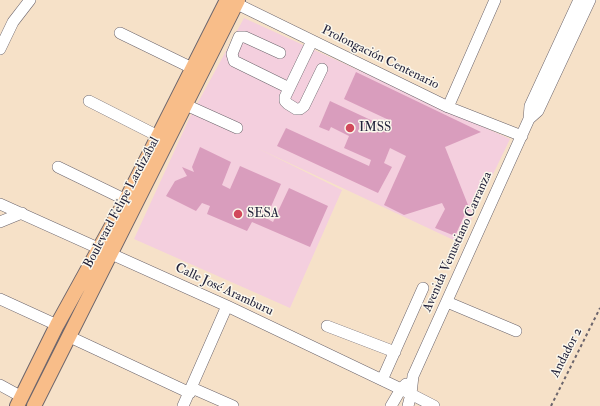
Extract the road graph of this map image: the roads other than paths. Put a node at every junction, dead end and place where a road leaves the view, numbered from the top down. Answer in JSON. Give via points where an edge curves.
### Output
{"nodes":[{"id":1,"x":30,"y":0,"type":"edge"},
{"id":2,"x":495,"y":0,"type":"edge"},
{"id":3,"x":232,"y":1,"type":"edge"},
{"id":4,"x":583,"y":3,"type":"edge"},
{"id":5,"x":120,"y":33,"type":"dead end"},
{"id":6,"x":312,"y":41,"type":"junction"},
{"id":7,"x":0,"y":49,"type":"edge"},
{"id":8,"x":280,"y":53,"type":"dead end"},
{"id":9,"x":192,"y":68,"type":"junction"},
{"id":10,"x":322,"y":69,"type":"dead end"},
{"id":11,"x":289,"y":88,"type":"junction"},
{"id":12,"x":89,"y":100,"type":"dead end"},
{"id":13,"x":186,"y":105,"type":"junction"},
{"id":14,"x":448,"y":107,"type":"junction"},
{"id":15,"x":237,"y":128,"type":"dead end"},
{"id":16,"x":166,"y":129,"type":"junction"},
{"id":17,"x":522,"y":136,"type":"junction"},
{"id":18,"x":58,"y":167,"type":"dead end"},
{"id":19,"x":126,"y":200,"type":"junction"},
{"id":20,"x":0,"y":204,"type":"edge"},
{"id":21,"x":22,"y":213,"type":"junction"},
{"id":22,"x":0,"y":222,"type":"edge"},
{"id":23,"x":105,"y":251,"type":"junction"},
{"id":24,"x":423,"y":288,"type":"dead end"},
{"id":25,"x":0,"y":299,"type":"edge"},
{"id":26,"x":447,"y":302,"type":"junction"},
{"id":27,"x":227,"y":306,"type":"junction"},
{"id":28,"x":57,"y":325,"type":"junction"},
{"id":29,"x":327,"y":326,"type":"dead end"},
{"id":30,"x":516,"y":332,"type":"dead end"},
{"id":31,"x":70,"y":337,"type":"junction"},
{"id":32,"x":395,"y":352,"type":"junction"},
{"id":33,"x":413,"y":376,"type":"junction"},
{"id":34,"x":382,"y":380,"type":"junction"},
{"id":35,"x":0,"y":385,"type":"edge"},
{"id":36,"x":401,"y":389,"type":"junction"},
{"id":37,"x":191,"y":390,"type":"junction"},
{"id":38,"x":411,"y":394,"type":"junction"},
{"id":39,"x":19,"y":401,"type":"edge"},
{"id":40,"x":36,"y":405,"type":"edge"},
{"id":41,"x":183,"y":406,"type":"edge"},
{"id":42,"x":233,"y":406,"type":"edge"},
{"id":43,"x":391,"y":406,"type":"edge"},
{"id":44,"x":408,"y":406,"type":"edge"},
{"id":45,"x":434,"y":406,"type":"edge"}],
"edges":[{"from":1,"to":7,"type":"street","via":[[13,22]]},
{"from":2,"to":14,"type":"street"},
{"from":3,"to":6,"type":"street","name":"Prolongación Centenario"},
{"from":3,"to":9,"type":"main road","name":"Boulevard Felipe Lardizábal"},
{"from":3,"to":13,"type":"main road","name":"Boulevard Felipe Lardizábal"},
{"from":4,"to":17,"type":"street","name":"Avenida Venustiano Carranza","via":[[530,106],[529,119]]},
{"from":5,"to":9,"type":"street"},
{"from":6,"to":11,"type":"street"},
{"from":6,"to":14,"type":"street","name":"Prolongación Centenario"},
{"from":8,"to":11,"type":"street","via":[[245,37],[239,37],[232,54],[234,61]]},
{"from":9,"to":16,"type":"main road","name":"Boulevard Felipe Lardizábal"},
{"from":10,"to":11,"type":"street","via":[[304,106],[300,109],[285,101]]},
{"from":12,"to":16,"type":"street"},
{"from":13,"to":15,"type":"street"},
{"from":13,"to":16,"type":"main road","name":"Boulevard Felipe Lardizábal"},
{"from":14,"to":17,"type":"street","name":"Prolongación Centenario"},
{"from":16,"to":19,"type":"main road","name":"Boulevard Felipe Lardizábal"},
{"from":16,"to":23,"type":"main road","name":"Boulevard Felipe Lardizábal"},
{"from":17,"to":26,"type":"street","name":"Avenida Venustiano Carranza"},
{"from":18,"to":19,"type":"street"},
{"from":19,"to":23,"type":"main road","name":"Boulevard Felipe Lardizábal"},
{"from":20,"to":21,"type":"street","name":"Calle José Aramburu"},
{"from":21,"to":22,"type":"street"},
{"from":21,"to":23,"type":"street","name":"Calle José Aramburu"},
{"from":23,"to":27,"type":"street","name":"Calle José Aramburu"},
{"from":23,"to":28,"type":"main road","name":"Boulevard Felipe Lardizábal"},
{"from":23,"to":31,"type":"main road","name":"Boulevard Felipe Lardizábal"},
{"from":24,"to":32,"type":"street"},
{"from":25,"to":28,"type":"street"},
{"from":26,"to":30,"type":"street"},
{"from":26,"to":33,"type":"street","name":"Avenida Venustiano Carranza"},
{"from":27,"to":34,"type":"street","name":"Calle José Aramburu"},
{"from":27,"to":37,"type":"street"},
{"from":28,"to":39,"type":"main road","name":"Boulevard Felipe Lardizábal"},
{"from":29,"to":32,"type":"street"},
{"from":31,"to":37,"type":"street"},
{"from":31,"to":40,"type":"main road","name":"Boulevard Felipe Lardizábal"},
{"from":32,"to":34,"type":"street"},
{"from":33,"to":36,"type":"street","name":"Avenida Venustiano Carranza"},
{"from":33,"to":38,"type":"street","name":"Avenida Venustiano Carranza"},
{"from":34,"to":36,"type":"street","name":"Calle José Aramburu"},
{"from":35,"to":39,"type":"street"},
{"from":36,"to":38,"type":"street","name":"Calle José Aramburu"},
{"from":36,"to":43,"type":"street","name":"Avenida Venustiano Carranza"},
{"from":37,"to":41,"type":"street"},
{"from":37,"to":42,"type":"street"},
{"from":38,"to":44,"type":"street","name":"Avenida Venustiano Carranza"},
{"from":38,"to":45,"type":"street","name":"Calle José Aramburu"}]}
